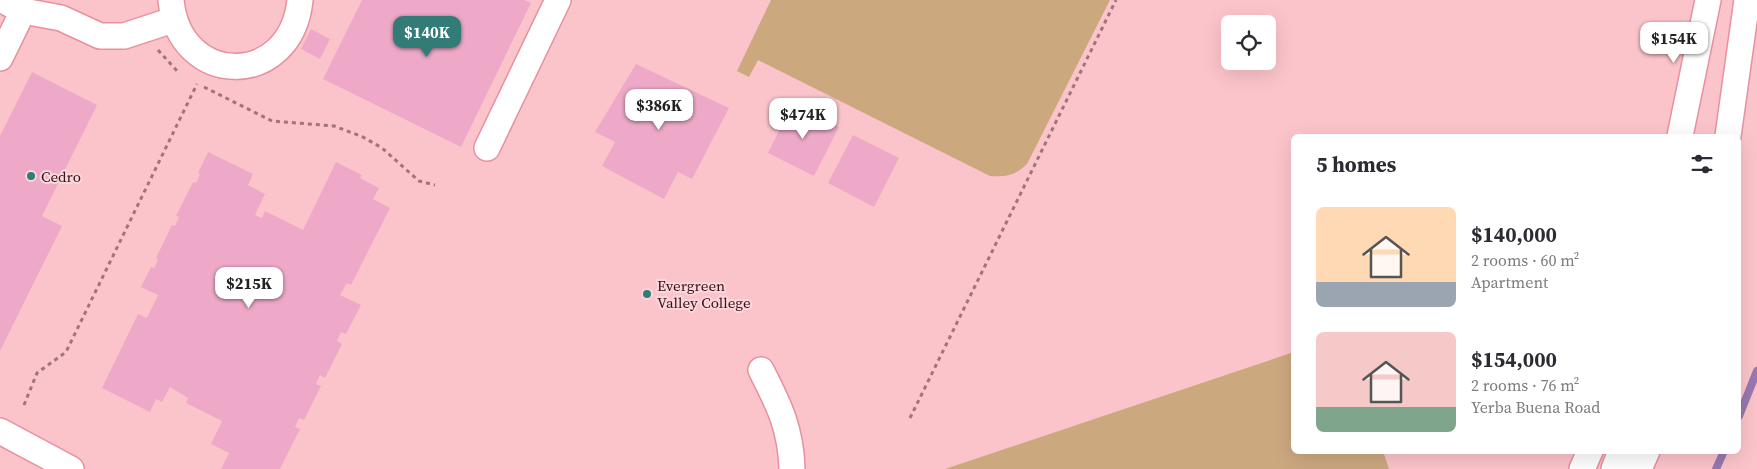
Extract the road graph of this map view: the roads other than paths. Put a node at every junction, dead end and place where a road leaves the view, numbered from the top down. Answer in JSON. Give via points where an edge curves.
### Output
{"nodes":[{"id":1,"x":300,"y":0,"type":"edge"},
{"id":2,"x":558,"y":0,"type":"edge"},
{"id":3,"x":1708,"y":0,"type":"edge"},
{"id":4,"x":1747,"y":0,"type":"edge"},
{"id":5,"x":13,"y":5,"type":"edge"},
{"id":6,"x":172,"y":10,"type":"edge"},
{"id":7,"x":0,"y":58,"type":"edge"},
{"id":8,"x":1680,"y":134,"type":"edge"},
{"id":9,"x":1728,"y":134,"type":"edge"},
{"id":10,"x":487,"y":148,"type":"dead end"},
{"id":11,"x":762,"y":370,"type":"dead end"},
{"id":12,"x":0,"y":431,"type":"edge"},
{"id":13,"x":1589,"y":454,"type":"edge"},
{"id":14,"x":1620,"y":454,"type":"edge"},
{"id":15,"x":1646,"y":454,"type":"edge"},
{"id":16,"x":71,"y":469,"type":"edge"},
{"id":17,"x":792,"y":469,"type":"edge"},
{"id":18,"x":1582,"y":469,"type":"edge"},
{"id":19,"x":1614,"y":469,"type":"edge"},
{"id":20,"x":1639,"y":469,"type":"edge"}],
"edges":[{"from":1,"to":6,"type":"street","via":[[297,23],[285,44],[267,58],[245,66],[222,66],[201,57],[184,41]]},
{"from":2,"to":10,"type":"street"},
{"from":3,"to":8,"type":"street"},
{"from":4,"to":9,"type":"street"},
{"from":5,"to":6,"type":"street","via":[[61,18],[100,36],[124,36]]},
{"from":5,"to":7,"type":"street"},
{"from":11,"to":17,"type":"street","via":[[783,414],[792,452]]},
{"from":12,"to":16,"type":"street"},
{"from":13,"to":18,"type":"street"},
{"from":14,"to":19,"type":"street"},
{"from":15,"to":20,"type":"street"}]}
